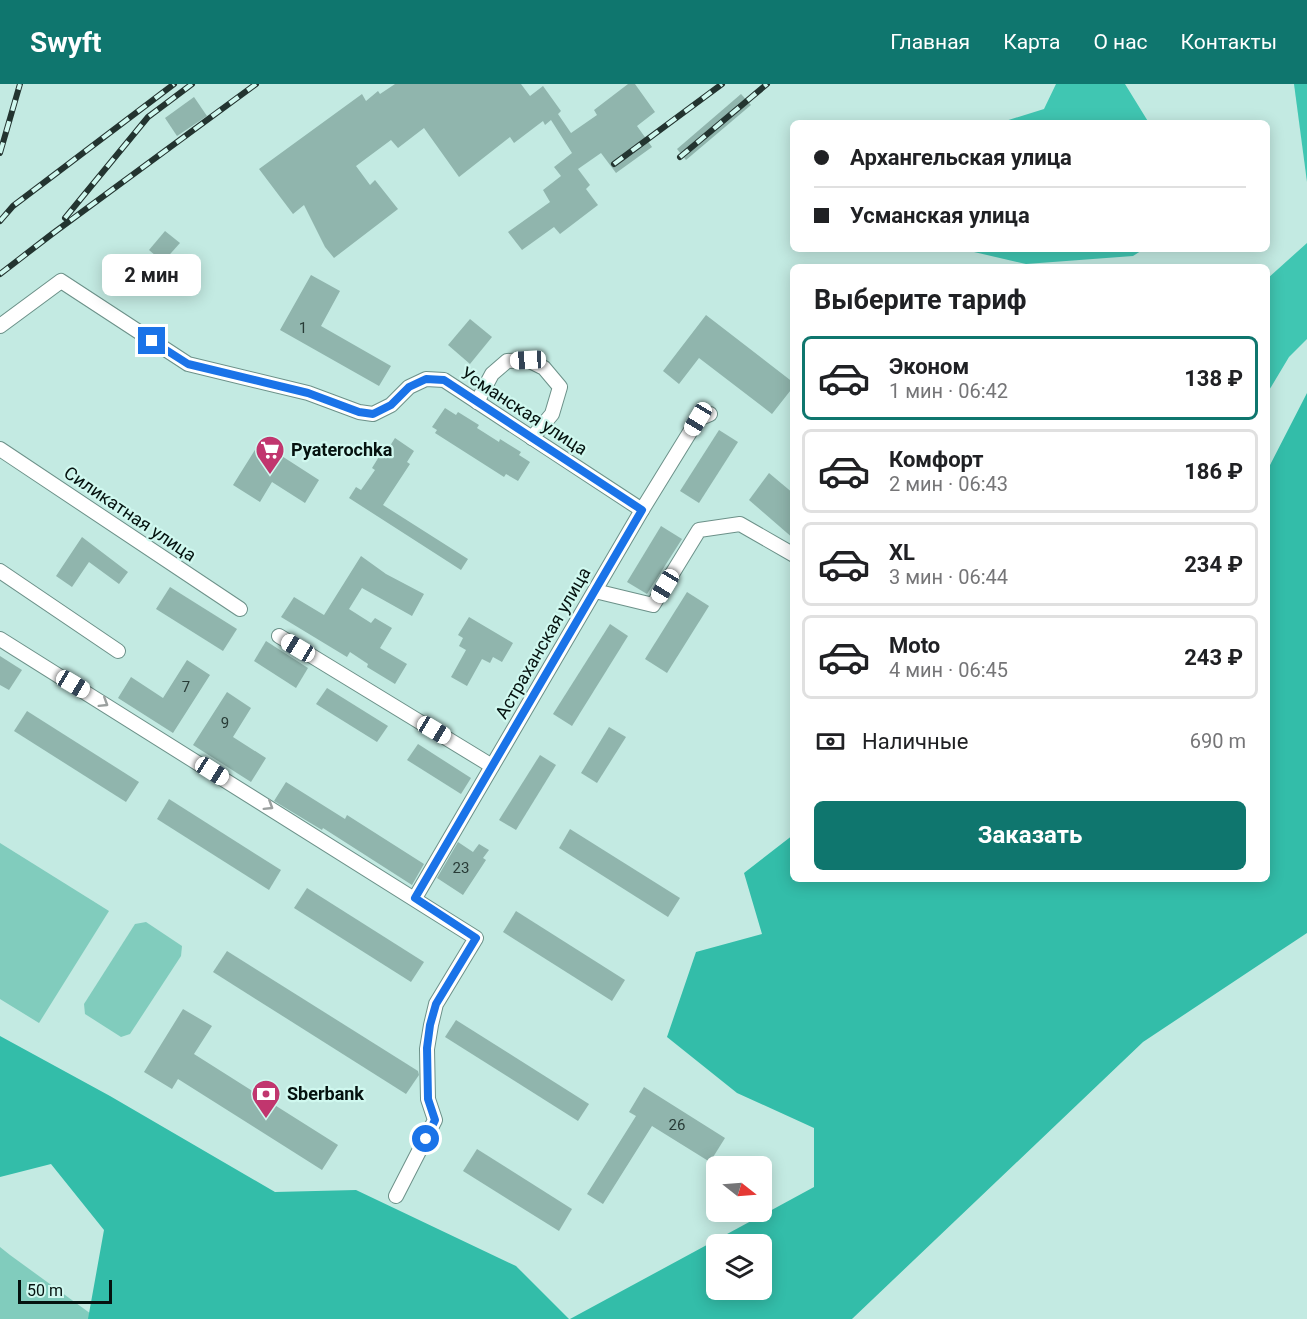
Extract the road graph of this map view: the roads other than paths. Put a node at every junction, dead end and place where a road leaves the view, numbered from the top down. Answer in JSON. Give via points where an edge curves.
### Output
{"nodes":[{"id":1,"x":0,"y":326,"type":"edge"},
{"id":2,"x":477,"y":402,"type":"junction"},
{"id":3,"x":710,"y":414,"type":"dead end"},
{"id":4,"x":532,"y":438,"type":"junction"},
{"id":5,"x":0,"y":449,"type":"edge"},
{"id":6,"x":642,"y":510,"type":"junction"},
{"id":7,"x":790,"y":553,"type":"edge"},
{"id":8,"x":0,"y":571,"type":"edge"},
{"id":9,"x":595,"y":591,"type":"junction"},
{"id":10,"x":240,"y":609,"type":"dead end"},
{"id":11,"x":279,"y":636,"type":"dead end"},
{"id":12,"x":0,"y":639,"type":"edge"},
{"id":13,"x":118,"y":651,"type":"dead end"},
{"id":14,"x":492,"y":766,"type":"junction"},
{"id":15,"x":415,"y":898,"type":"junction"},
{"id":16,"x":396,"y":1196,"type":"dead end"}],
"edges":[{"from":1,"to":2,"type":"street","name":"Усманская улица","via":[[61,281],[188,364],[308,393],[373,414],[426,379],[444,380]]},
{"from":2,"to":4,"type":"street","name":"Усманская улица"},
{"from":2,"to":4,"type":"street","via":[[492,374],[507,361],[528,360],[544,368],[560,387],[552,414]]},
{"from":3,"to":6,"type":"street","name":"Астраханская улица","via":[[698,419]]},
{"from":4,"to":6,"type":"street","name":"Усманская улица"},
{"from":5,"to":10,"type":"street","name":"Силикатная улица"},
{"from":6,"to":9,"type":"street","name":"Астраханская улица"},
{"from":7,"to":9,"type":"street","via":[[740,524],[699,530],[653,605]]},
{"from":8,"to":13,"type":"street"},
{"from":9,"to":14,"type":"street","name":"Астраханская улица"},
{"from":11,"to":14,"type":"street"},
{"from":12,"to":15,"type":"street","one_way":true},
{"from":14,"to":15,"type":"street","name":"Астраханская улица"},
{"from":15,"to":16,"type":"street","via":[[476,938],[436,1004],[427,1048],[428,1099],[435,1120]]}]}
